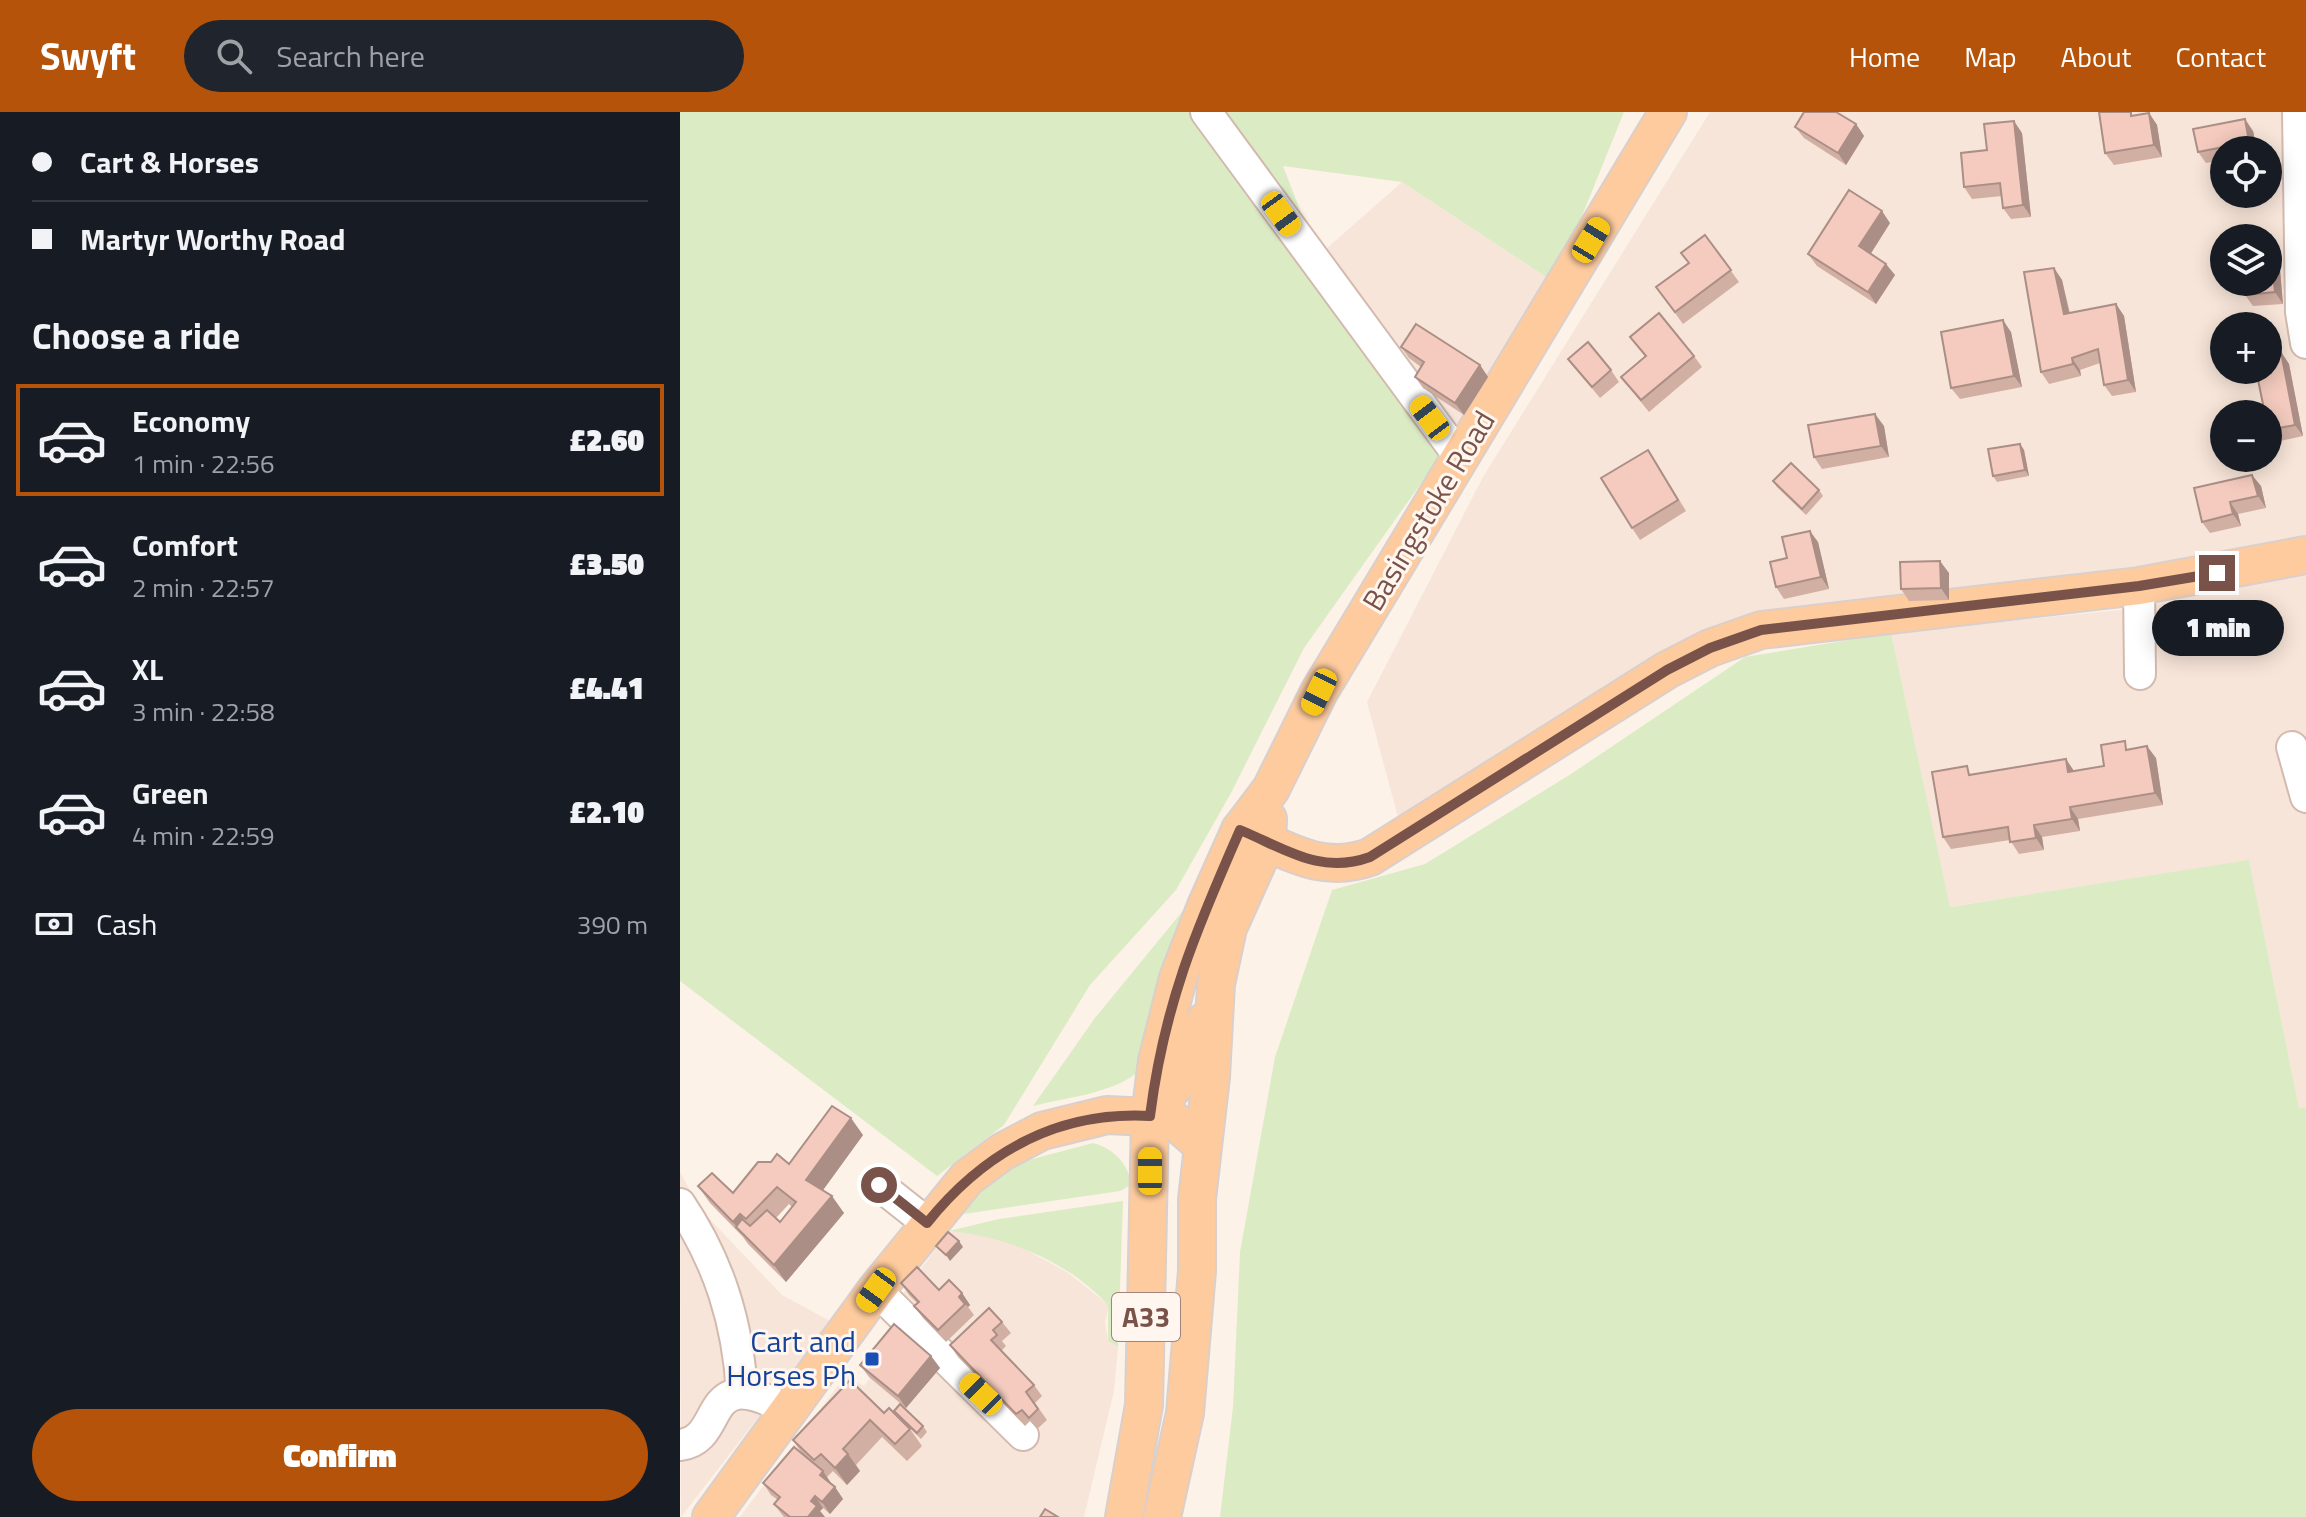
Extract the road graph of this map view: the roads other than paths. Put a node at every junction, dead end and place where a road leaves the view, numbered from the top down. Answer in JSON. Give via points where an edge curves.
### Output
{"nodes":[{"id":1,"x":1206,"y":112,"type":"edge"},
{"id":2,"x":1668,"y":112,"type":"edge"},
{"id":3,"x":2298,"y":112,"type":"edge"},
{"id":4,"x":2306,"y":343,"type":"edge"},
{"id":5,"x":1461,"y":459,"type":"junction"},
{"id":6,"x":2306,"y":555,"type":"edge"},
{"id":7,"x":2139,"y":586,"type":"junction"},
{"id":8,"x":2140,"y":674,"type":"dead end"},
{"id":9,"x":2292,"y":747,"type":"dead end"},
{"id":10,"x":2306,"y":797,"type":"edge"},
{"id":11,"x":1253,"y":836,"type":"junction"},
{"id":12,"x":1214,"y":1002,"type":"junction"},
{"id":13,"x":1150,"y":1116,"type":"junction"},
{"id":14,"x":1202,"y":1145,"type":"junction"},
{"id":15,"x":879,"y":1185,"type":"dead end"},
{"id":16,"x":680,"y":1204,"type":"edge"},
{"id":17,"x":927,"y":1223,"type":"junction"},
{"id":18,"x":876,"y":1290,"type":"junction"},
{"id":19,"x":742,"y":1393,"type":"junction"},
{"id":20,"x":789,"y":1411,"type":"junction"},
{"id":21,"x":1023,"y":1435,"type":"dead end"},
{"id":22,"x":680,"y":1445,"type":"edge"},
{"id":23,"x":711,"y":1517,"type":"edge"},
{"id":24,"x":1124,"y":1517,"type":"edge"},
{"id":25,"x":1162,"y":1517,"type":"edge"}],
"edges":[{"from":1,"to":5,"type":"street"},
{"from":2,"to":5,"type":"main road","name":"Basingstoke Road","number":"A33"},
{"from":3,"to":4,"type":"street"},
{"from":5,"to":11,"type":"main road","name":"Basingstoke Road","number":"A33","via":[[1319,692]]},
{"from":6,"to":7,"type":"main road"},
{"from":7,"to":8,"type":"street"},
{"from":7,"to":11,"type":"main road","via":[[1761,630],[1667,670],[1370,857],[1325,866]]},
{"from":9,"to":10,"type":"street"},
{"from":11,"to":12,"type":"main road","name":"Basingstoke Road","number":"A33"},
{"from":11,"to":13,"type":"main road","name":"Basingstoke Road","number":"A33","via":[[1178,978],[1157,1061]]},
{"from":12,"to":13,"type":"main road","via":[[1179,1080]]},
{"from":12,"to":14,"type":"main road","name":"Basingstoke Road","number":"A33"},
{"from":13,"to":14,"type":"main road","via":[[1171,1118]]},
{"from":13,"to":17,"type":"main road","via":[[1107,1115],[1042,1131],[967,1178]]},
{"from":13,"to":24,"type":"main road","number":"A33","via":[[1144,1405]]},
{"from":14,"to":25,"type":"main road","number":"A33","via":[[1185,1413]]},
{"from":15,"to":17,"type":"street"},
{"from":16,"to":19,"type":"street","via":[[704,1240],[726,1292],[740,1354]]},
{"from":17,"to":18,"type":"main road"},
{"from":18,"to":20,"type":"main road"},
{"from":18,"to":21,"type":"street"},
{"from":19,"to":20,"type":"street"},
{"from":19,"to":22,"type":"street","via":[[728,1396],[700,1434]]},
{"from":20,"to":23,"type":"main road"}]}
